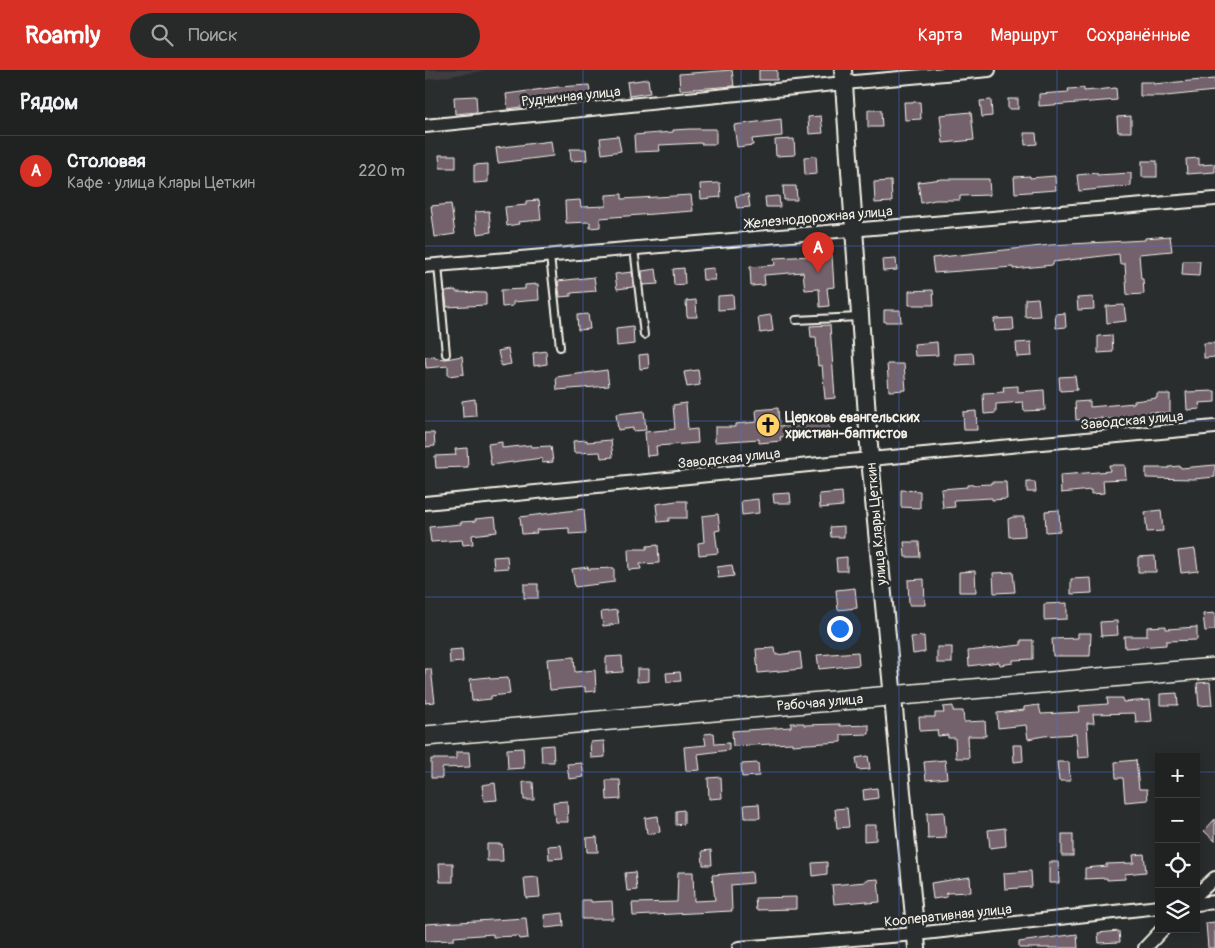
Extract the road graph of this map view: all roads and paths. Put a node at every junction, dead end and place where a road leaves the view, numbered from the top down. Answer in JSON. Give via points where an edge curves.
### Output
{"nodes":[{"id":1,"x":989,"y":70,"type":"edge"},
{"id":2,"x":844,"y":77,"type":"edge"},
{"id":3,"x":425,"y":126,"type":"edge"},
{"id":4,"x":1215,"y":199,"type":"edge"},
{"id":5,"x":854,"y":229,"type":"junction"},
{"id":6,"x":634,"y":248,"type":"junction"},
{"id":7,"x":550,"y":256,"type":"junction"},
{"id":8,"x":431,"y":266,"type":"edge"},
{"id":9,"x":860,"y":317,"type":"junction"},
{"id":10,"x":796,"y":320,"type":"dead end"},
{"id":11,"x":643,"y":335,"type":"dead end"},
{"id":12,"x":560,"y":347,"type":"dead end"},
{"id":13,"x":447,"y":354,"type":"dead end"},
{"id":14,"x":1215,"y":427,"type":"edge"},
{"id":15,"x":870,"y":459,"type":"junction"},
{"id":16,"x":425,"y":503,"type":"edge"},
{"id":17,"x":1215,"y":668,"type":"edge"},
{"id":18,"x":892,"y":696,"type":"junction"},
{"id":19,"x":425,"y":736,"type":"edge"},
{"id":20,"x":1215,"y":878,"type":"edge"},
{"id":21,"x":1200,"y":891,"type":"edge"},
{"id":22,"x":1215,"y":902,"type":"edge"},
{"id":23,"x":1200,"y":904,"type":"edge"},
{"id":24,"x":1155,"y":909,"type":"edge"},
{"id":25,"x":1159,"y":933,"type":"edge"},
{"id":26,"x":917,"y":941,"type":"edge"},
{"id":27,"x":739,"y":948,"type":"edge"},
{"id":28,"x":1145,"y":948,"type":"edge"}],
"edges":[{"from":1,"to":2,"type":"street","name":"Рудничная улица"},
{"from":2,"to":3,"type":"street","name":"Рудничная улица"},
{"from":2,"to":5,"type":"street","name":"улица Клары Цеткин"},
{"from":4,"to":5,"type":"street","name":"Железнодорожная улица"},
{"from":5,"to":6,"type":"street","name":"Железнодорожная улица"},
{"from":5,"to":9,"type":"street","name":"улица Клары Цеткин"},
{"from":6,"to":7,"type":"street","name":"Железнодорожная улица"},
{"from":6,"to":11,"type":"lane"},
{"from":7,"to":8,"type":"street","name":"Железнодорожная улица"},
{"from":7,"to":12,"type":"lane"},
{"from":8,"to":13,"type":"lane"},
{"from":9,"to":10,"type":"lane"},
{"from":9,"to":15,"type":"street","name":"улица Клары Цеткин"},
{"from":14,"to":15,"type":"street","name":"Заводская улица"},
{"from":15,"to":16,"type":"street","name":"Заводская улица"},
{"from":15,"to":18,"type":"street","name":"улица Клары Цеткин"},
{"from":17,"to":18,"type":"main road","name":"Рабочая улица"},
{"from":18,"to":19,"type":"main road","name":"Рабочая улица"},
{"from":18,"to":26,"type":"street","name":"улица Клары Цеткин"},
{"from":20,"to":21,"type":"street"},
{"from":22,"to":23,"type":"street"},
{"from":24,"to":26,"type":"street","name":"Кооперативная улица"},
{"from":25,"to":28,"type":"street"},
{"from":26,"to":27,"type":"street","name":"Кооперативная улица"}]}
